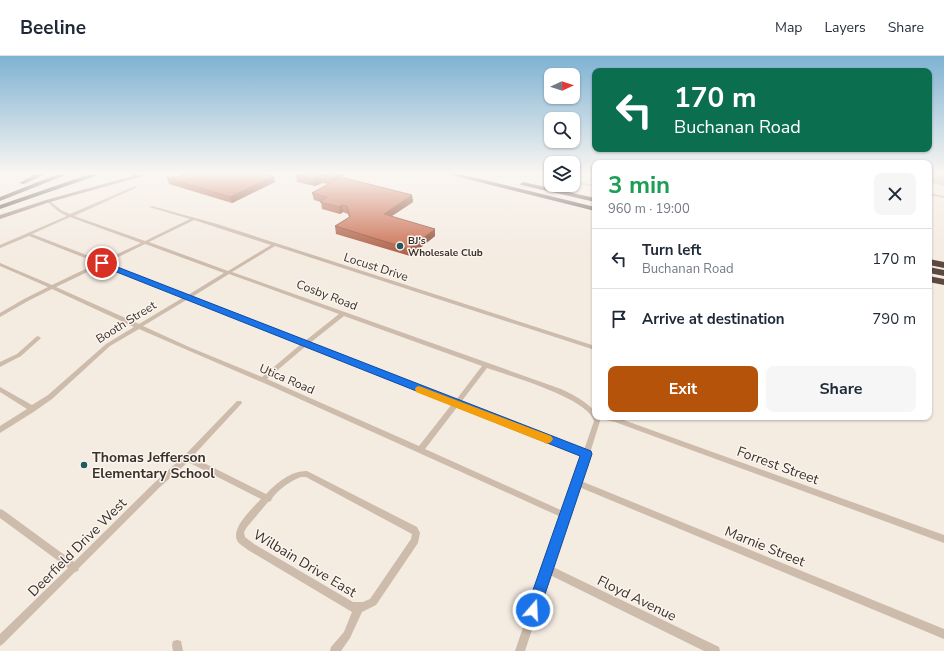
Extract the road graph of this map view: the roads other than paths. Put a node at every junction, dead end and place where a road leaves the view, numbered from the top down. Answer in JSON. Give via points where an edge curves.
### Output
{"nodes":[{"id":1,"x":13,"y":202,"type":"edge"},
{"id":2,"x":15,"y":202,"type":"edge"},
{"id":3,"x":46,"y":202,"type":"edge"},
{"id":4,"x":49,"y":202,"type":"edge"},
{"id":5,"x":102,"y":202,"type":"edge"},
{"id":6,"x":568,"y":202,"type":"edge"},
{"id":7,"x":576,"y":202,"type":"edge"},
{"id":8,"x":0,"y":207,"type":"edge"},
{"id":9,"x":151,"y":207,"type":"dead end"},
{"id":10,"x":592,"y":207,"type":"edge"},
{"id":11,"x":592,"y":207,"type":"edge"},
{"id":12,"x":71,"y":216,"type":"junction"},
{"id":13,"x":0,"y":217,"type":"edge"},
{"id":14,"x":194,"y":219,"type":"junction"},
{"id":15,"x":28,"y":234,"type":"junction"},
{"id":16,"x":146,"y":242,"type":"junction"},
{"id":17,"x":274,"y":245,"type":"junction"},
{"id":18,"x":0,"y":247,"type":"edge"},
{"id":19,"x":102,"y":263,"type":"junction"},
{"id":20,"x":932,"y":263,"type":"edge"},
{"id":21,"x":0,"y":264,"type":"edge"},
{"id":22,"x":944,"y":265,"type":"edge"},
{"id":23,"x":932,"y":269,"type":"edge"},
{"id":24,"x":932,"y":270,"type":"edge"},
{"id":25,"x":944,"y":270,"type":"edge"},
{"id":26,"x":230,"y":272,"type":"junction"},
{"id":27,"x":944,"y":273,"type":"edge"},
{"id":28,"x":932,"y":275,"type":"edge"},
{"id":29,"x":944,"y":278,"type":"edge"},
{"id":30,"x":932,"y":280,"type":"edge"},
{"id":31,"x":944,"y":282,"type":"edge"},
{"id":32,"x":52,"y":287,"type":"junction"},
{"id":33,"x":187,"y":297,"type":"junction"},
{"id":34,"x":344,"y":313,"type":"junction"},
{"id":35,"x":0,"y":315,"type":"edge"},
{"id":36,"x":139,"y":326,"type":"junction"},
{"id":37,"x":38,"y":338,"type":"dead end"},
{"id":38,"x":306,"y":344,"type":"junction"},
{"id":39,"x":592,"y":347,"type":"edge"},
{"id":40,"x":486,"y":365,"type":"junction"},
{"id":41,"x":0,"y":366,"type":"edge"},
{"id":42,"x":262,"y":380,"type":"junction"},
{"id":43,"x":0,"y":389,"type":"edge"},
{"id":44,"x":238,"y":403,"type":"dead end"},
{"id":45,"x":456,"y":404,"type":"junction"},
{"id":46,"x":33,"y":409,"type":"junction"},
{"id":47,"x":592,"y":411,"type":"edge"},
{"id":48,"x":597,"y":420,"type":"edge"},
{"id":49,"x":616,"y":420,"type":"edge"},
{"id":50,"x":0,"y":430,"type":"edge"},
{"id":51,"x":420,"y":450,"type":"junction"},
{"id":52,"x":587,"y":454,"type":"junction"},
{"id":53,"x":188,"y":458,"type":"junction"},
{"id":54,"x":577,"y":483,"type":"junction"},
{"id":55,"x":268,"y":499,"type":"junction"},
{"id":56,"x":0,"y":512,"type":"edge"},
{"id":57,"x":566,"y":516,"type":"junction"},
{"id":58,"x":944,"y":539,"type":"edge"},
{"id":59,"x":75,"y":568,"type":"junction"},
{"id":60,"x":547,"y":570,"type":"junction"},
{"id":61,"x":358,"y":608,"type":"junction"},
{"id":62,"x":944,"y":634,"type":"edge"},
{"id":63,"x":0,"y":641,"type":"edge"},
{"id":64,"x":335,"y":651,"type":"edge"},
{"id":65,"x":520,"y":651,"type":"edge"},
{"id":66,"x":715,"y":651,"type":"edge"}],
"edges":[{"from":1,"to":8,"type":"highway"},
{"from":2,"to":8,"type":"highway"},
{"from":3,"to":13,"type":"main road"},
{"from":4,"to":12,"type":"street","name":"Cosby Road"},
{"from":5,"to":12,"type":"street"},
{"from":6,"to":10,"type":"highway"},
{"from":7,"to":11,"type":"highway"},
{"from":9,"to":14,"type":"street","name":"Locust Drive"},
{"from":12,"to":15,"type":"street"},
{"from":12,"to":16,"type":"street","name":"Cosby Road"},
{"from":14,"to":16,"type":"street"},
{"from":14,"to":17,"type":"street","name":"Locust Drive"},
{"from":15,"to":18,"type":"street"},
{"from":15,"to":19,"type":"street"},
{"from":16,"to":19,"type":"street"},
{"from":16,"to":26,"type":"street","name":"Cosby Road"},
{"from":17,"to":26,"type":"street","name":"Booth Street"},
{"from":17,"to":39,"type":"street","name":"Locust Drive"},
{"from":19,"to":32,"type":"street"},
{"from":19,"to":33,"type":"street"},
{"from":20,"to":22,"type":"highway"},
{"from":21,"to":32,"type":"street","name":"Utica Road"},
{"from":23,"to":25,"type":"highway"},
{"from":24,"to":27,"type":"highway"},
{"from":26,"to":33,"type":"street","name":"Booth Street"},
{"from":26,"to":34,"type":"street","name":"Cosby Road"},
{"from":28,"to":29,"type":"highway"},
{"from":30,"to":31,"type":"highway"},
{"from":32,"to":35,"type":"street"},
{"from":32,"to":36,"type":"street","name":"Utica Road"},
{"from":33,"to":36,"type":"street","name":"Booth Street"},
{"from":33,"to":38,"type":"street"},
{"from":34,"to":38,"type":"street"},
{"from":34,"to":40,"type":"street","name":"Cosby Road"},
{"from":36,"to":42,"type":"street","name":"Utica Road"},
{"from":36,"to":46,"type":"street","name":"Booth Street","via":[[98,353],[65,385]]},
{"from":37,"to":41,"type":"street","via":[[19,355]]},
{"from":38,"to":42,"type":"street"},
{"from":38,"to":45,"type":"street"},
{"from":40,"to":45,"type":"street"},
{"from":40,"to":47,"type":"street","name":"Cosby Road","via":[[559,391]]},
{"from":42,"to":51,"type":"street","name":"Utica Road"},
{"from":43,"to":46,"type":"street"},
{"from":44,"to":53,"type":"street","name":"Deerfield Drive West"},
{"from":45,"to":51,"type":"street"},
{"from":45,"to":52,"type":"street"},
{"from":46,"to":50,"type":"street","name":"Booth Street"},
{"from":48,"to":52,"type":"street"},
{"from":49,"to":58,"type":"street","name":"Forrest Street"},
{"from":51,"to":57,"type":"street","name":"Utica Road"},
{"from":52,"to":54,"type":"street"},
{"from":53,"to":55,"type":"street"},
{"from":53,"to":59,"type":"street","name":"Deerfield Drive West","via":[[156,485]]},
{"from":54,"to":57,"type":"street"},
{"from":54,"to":62,"type":"street","name":"Marnie Street"},
{"from":55,"to":61,"type":"street","name":"Wilbain Drive East","via":[[244,524],[240,532],[241,539],[352,607]]},
{"from":55,"to":61,"type":"street","via":[[292,476],[306,474],[414,530],[415,540],[373,602]]},
{"from":56,"to":59,"type":"street"},
{"from":57,"to":60,"type":"street"},
{"from":59,"to":63,"type":"street","name":"Deerfield Drive West"},
{"from":60,"to":65,"type":"street"},
{"from":60,"to":66,"type":"street","name":"Floyd Avenue"},
{"from":61,"to":64,"type":"street","via":[[347,635]]}]}
